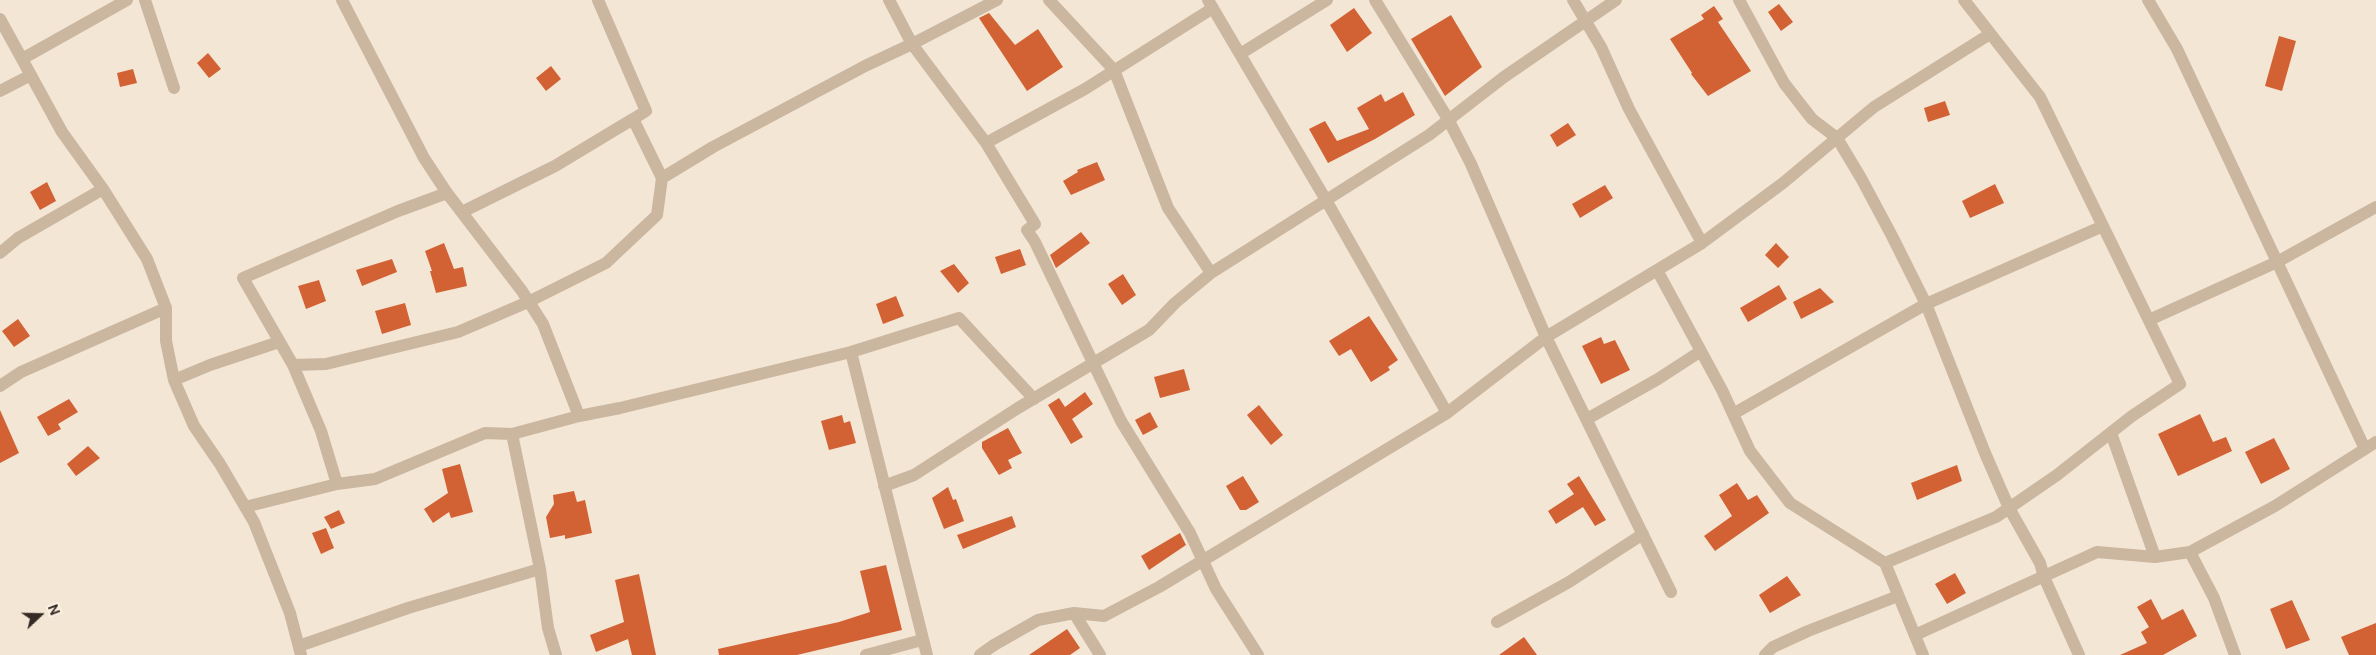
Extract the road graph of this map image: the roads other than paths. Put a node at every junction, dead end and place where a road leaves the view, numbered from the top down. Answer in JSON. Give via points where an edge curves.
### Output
{"nodes":[{"id":1,"x":127,"y":0,"type":"edge"},
{"id":2,"x":145,"y":0,"type":"edge"},
{"id":3,"x":342,"y":0,"type":"edge"},
{"id":4,"x":598,"y":0,"type":"edge"},
{"id":5,"x":888,"y":0,"type":"edge"},
{"id":6,"x":998,"y":0,"type":"edge"},
{"id":7,"x":1049,"y":0,"type":"edge"},
{"id":8,"x":1326,"y":0,"type":"edge"},
{"id":9,"x":1375,"y":0,"type":"edge"},
{"id":10,"x":1573,"y":0,"type":"edge"},
{"id":11,"x":1616,"y":0,"type":"edge"},
{"id":12,"x":1739,"y":0,"type":"edge"},
{"id":13,"x":1964,"y":0,"type":"edge"},
{"id":14,"x":2148,"y":0,"type":"edge"},
{"id":15,"x":1210,"y":4,"type":"edge"},
{"id":16,"x":0,"y":19,"type":"edge"},
{"id":17,"x":1585,"y":20,"type":"junction"},
{"id":18,"x":1990,"y":34,"type":"junction"},
{"id":19,"x":912,"y":44,"type":"junction"},
{"id":20,"x":1240,"y":54,"type":"junction"},
{"id":21,"x":22,"y":59,"type":"junction"},
{"id":22,"x":1114,"y":70,"type":"junction"},
{"id":23,"x":31,"y":75,"type":"junction"},
{"id":24,"x":174,"y":88,"type":"dead end"},
{"id":25,"x":0,"y":91,"type":"edge"},
{"id":26,"x":633,"y":119,"type":"junction"},
{"id":27,"x":1448,"y":119,"type":"junction"},
{"id":28,"x":1836,"y":138,"type":"junction"},
{"id":29,"x":986,"y":144,"type":"junction"},
{"id":30,"x":662,"y":178,"type":"junction"},
{"id":31,"x":103,"y":189,"type":"junction"},
{"id":32,"x":448,"y":193,"type":"junction"},
{"id":33,"x":1326,"y":200,"type":"junction"},
{"id":34,"x":2376,"y":208,"type":"edge"},
{"id":35,"x":462,"y":212,"type":"junction"},
{"id":36,"x":2103,"y":226,"type":"junction"},
{"id":37,"x":1702,"y":243,"type":"junction"},
{"id":38,"x":0,"y":253,"type":"edge"},
{"id":39,"x":2277,"y":262,"type":"junction"},
{"id":40,"x":1657,"y":270,"type":"junction"},
{"id":41,"x":1211,"y":273,"type":"junction"},
{"id":42,"x":528,"y":302,"type":"junction"},
{"id":43,"x":1926,"y":304,"type":"junction"},
{"id":44,"x":166,"y":308,"type":"junction"},
{"id":45,"x":2149,"y":320,"type":"junction"},
{"id":46,"x":1546,"y":337,"type":"junction"},
{"id":47,"x":279,"y":342,"type":"junction"},
{"id":48,"x":1701,"y":351,"type":"junction"},
{"id":49,"x":851,"y":352,"type":"junction"},
{"id":50,"x":1094,"y":363,"type":"junction"},
{"id":51,"x":293,"y":365,"type":"junction"},
{"id":52,"x":174,"y":380,"type":"junction"},
{"id":53,"x":1,"y":384,"type":"edge"},
{"id":54,"x":1034,"y":399,"type":"junction"},
{"id":55,"x":1447,"y":413,"type":"junction"},
{"id":56,"x":1733,"y":414,"type":"junction"},
{"id":57,"x":579,"y":416,"type":"junction"},
{"id":58,"x":1587,"y":419,"type":"junction"},
{"id":59,"x":2111,"y":433,"type":"junction"},
{"id":60,"x":512,"y":434,"type":"junction"},
{"id":61,"x":2370,"y":446,"type":"edge"},
{"id":62,"x":337,"y":484,"type":"junction"},
{"id":63,"x":884,"y":486,"type":"junction"},
{"id":64,"x":245,"y":506,"type":"junction"},
{"id":65,"x":2009,"y":508,"type":"junction"},
{"id":66,"x":1644,"y":534,"type":"junction"},
{"id":67,"x":2190,"y":552,"type":"junction"},
{"id":68,"x":2155,"y":557,"type":"junction"},
{"id":69,"x":1204,"y":560,"type":"junction"},
{"id":70,"x":1885,"y":563,"type":"junction"},
{"id":71,"x":540,"y":569,"type":"junction"},
{"id":72,"x":2044,"y":577,"type":"junction"},
{"id":73,"x":1671,"y":592,"type":"dead end"},
{"id":74,"x":1898,"y":596,"type":"junction"},
{"id":75,"x":1074,"y":613,"type":"junction"},
{"id":76,"x":1497,"y":622,"type":"dead end"},
{"id":77,"x":1915,"y":635,"type":"junction"},
{"id":78,"x":922,"y":640,"type":"junction"},
{"id":79,"x":300,"y":651,"type":"edge"},
{"id":80,"x":556,"y":655,"type":"edge"},
{"id":81,"x":866,"y":655,"type":"edge"},
{"id":82,"x":927,"y":655,"type":"edge"},
{"id":83,"x":980,"y":655,"type":"edge"},
{"id":84,"x":1100,"y":655,"type":"edge"},
{"id":85,"x":1258,"y":655,"type":"edge"},
{"id":86,"x":1765,"y":655,"type":"edge"},
{"id":87,"x":1923,"y":655,"type":"edge"},
{"id":88,"x":2079,"y":655,"type":"edge"},
{"id":89,"x":2234,"y":655,"type":"edge"}],
"edges":[{"from":1,"to":21,"type":"street"},
{"from":2,"to":24,"type":"street"},
{"from":3,"to":32,"type":"street","via":[[424,158]]},
{"from":4,"to":26,"type":"street","via":[[646,111]]},
{"from":5,"to":19,"type":"street"},
{"from":6,"to":19,"type":"street"},
{"from":7,"to":22,"type":"street"},
{"from":8,"to":20,"type":"street"},
{"from":9,"to":27,"type":"street"},
{"from":10,"to":17,"type":"street"},
{"from":11,"to":17,"type":"street"},
{"from":12,"to":28,"type":"street","via":[[1784,83],[1812,119]]},
{"from":13,"to":18,"type":"street"},
{"from":14,"to":39,"type":"street","via":[[2177,49]]},
{"from":15,"to":20,"type":"street"},
{"from":15,"to":22,"type":"street"},
{"from":16,"to":21,"type":"street"},
{"from":17,"to":27,"type":"street"},
{"from":17,"to":37,"type":"street"},
{"from":18,"to":28,"type":"street","via":[[1874,107]]},
{"from":18,"to":36,"type":"street","via":[[2040,97]]},
{"from":19,"to":29,"type":"street"},
{"from":19,"to":30,"type":"street","via":[[730,138]]},
{"from":20,"to":33,"type":"street"},
{"from":21,"to":23,"type":"street"},
{"from":22,"to":29,"type":"street"},
{"from":22,"to":41,"type":"street","via":[[1168,208]]},
{"from":23,"to":25,"type":"street"},
{"from":23,"to":31,"type":"street","via":[[62,132]]},
{"from":26,"to":30,"type":"street"},
{"from":26,"to":35,"type":"street","via":[[555,166]]},
{"from":27,"to":33,"type":"street","via":[[1429,135]]},
{"from":27,"to":46,"type":"street","via":[[1471,164]]},
{"from":28,"to":37,"type":"street","via":[[1783,183]]},
{"from":28,"to":43,"type":"street","via":[[1861,178]]},
{"from":29,"to":50,"type":"street","via":[[1035,224],[1027,230]]},
{"from":30,"to":42,"type":"street","via":[[657,216],[606,262]]},
{"from":31,"to":38,"type":"street","via":[[18,238]]},
{"from":31,"to":44,"type":"street","via":[[147,259]]},
{"from":32,"to":35,"type":"street"},
{"from":32,"to":47,"type":"street","via":[[398,211],[243,278]]},
{"from":33,"to":41,"type":"street"},
{"from":33,"to":55,"type":"street"},
{"from":34,"to":39,"type":"street"},
{"from":35,"to":42,"type":"street"},
{"from":36,"to":43,"type":"street"},
{"from":36,"to":45,"type":"street"},
{"from":37,"to":40,"type":"street"},
{"from":39,"to":45,"type":"street"},
{"from":39,"to":61,"type":"street"},
{"from":40,"to":46,"type":"street"},
{"from":40,"to":48,"type":"street"},
{"from":41,"to":50,"type":"street","via":[[1149,330]]},
{"from":42,"to":51,"type":"street","via":[[458,332],[326,364]]},
{"from":42,"to":57,"type":"street","via":[[542,324]]},
{"from":43,"to":56,"type":"street"},
{"from":43,"to":65,"type":"street"},
{"from":44,"to":52,"type":"street","via":[[166,341]]},
{"from":44,"to":53,"type":"street","via":[[21,372]]},
{"from":45,"to":59,"type":"street","via":[[2180,384]]},
{"from":46,"to":55,"type":"street"},
{"from":46,"to":58,"type":"street"},
{"from":47,"to":51,"type":"street"},
{"from":47,"to":52,"type":"street","via":[[210,364]]},
{"from":48,"to":56,"type":"street"},
{"from":48,"to":58,"type":"street"},
{"from":49,"to":54,"type":"street","via":[[959,318]]},
{"from":49,"to":57,"type":"street"},
{"from":49,"to":63,"type":"street"},
{"from":50,"to":54,"type":"street"},
{"from":50,"to":69,"type":"street","via":[[1121,421],[1154,471]]},
{"from":51,"to":62,"type":"street","via":[[321,431]]},
{"from":52,"to":64,"type":"street","via":[[194,426]]},
{"from":54,"to":63,"type":"street","via":[[914,475]]},
{"from":55,"to":69,"type":"street"},
{"from":56,"to":70,"type":"street","via":[[1750,451],[1790,503]]},
{"from":57,"to":60,"type":"street"},
{"from":58,"to":66,"type":"street"},
{"from":59,"to":65,"type":"street"},
{"from":59,"to":68,"type":"street"},
{"from":60,"to":62,"type":"street","via":[[484,433],[375,479]]},
{"from":60,"to":71,"type":"street"},
{"from":61,"to":67,"type":"street","via":[[2275,506]]},
{"from":62,"to":64,"type":"street"},
{"from":63,"to":78,"type":"street"},
{"from":64,"to":79,"type":"street","via":[[290,613]]},
{"from":65,"to":70,"type":"street","via":[[1996,517]]},
{"from":65,"to":72,"type":"street","via":[[2040,563]]},
{"from":66,"to":73,"type":"street"},
{"from":66,"to":76,"type":"street","via":[[1569,582]]},
{"from":67,"to":68,"type":"street"},
{"from":67,"to":89,"type":"street","via":[[2214,598]]},
{"from":68,"to":72,"type":"street","via":[[2097,552]]},
{"from":69,"to":75,"type":"street","via":[[1104,616]]},
{"from":69,"to":85,"type":"street","via":[[1216,589]]},
{"from":70,"to":74,"type":"street"},
{"from":71,"to":79,"type":"street","via":[[408,608]]},
{"from":71,"to":80,"type":"street","via":[[548,628]]},
{"from":72,"to":77,"type":"street"},
{"from":72,"to":88,"type":"street"},
{"from":74,"to":77,"type":"street"},
{"from":74,"to":86,"type":"street","via":[[1808,631],[1773,647]]},
{"from":75,"to":83,"type":"street","via":[[1038,620]]},
{"from":75,"to":84,"type":"street"},
{"from":77,"to":87,"type":"street"},
{"from":78,"to":81,"type":"street"},
{"from":78,"to":82,"type":"street"}]}
